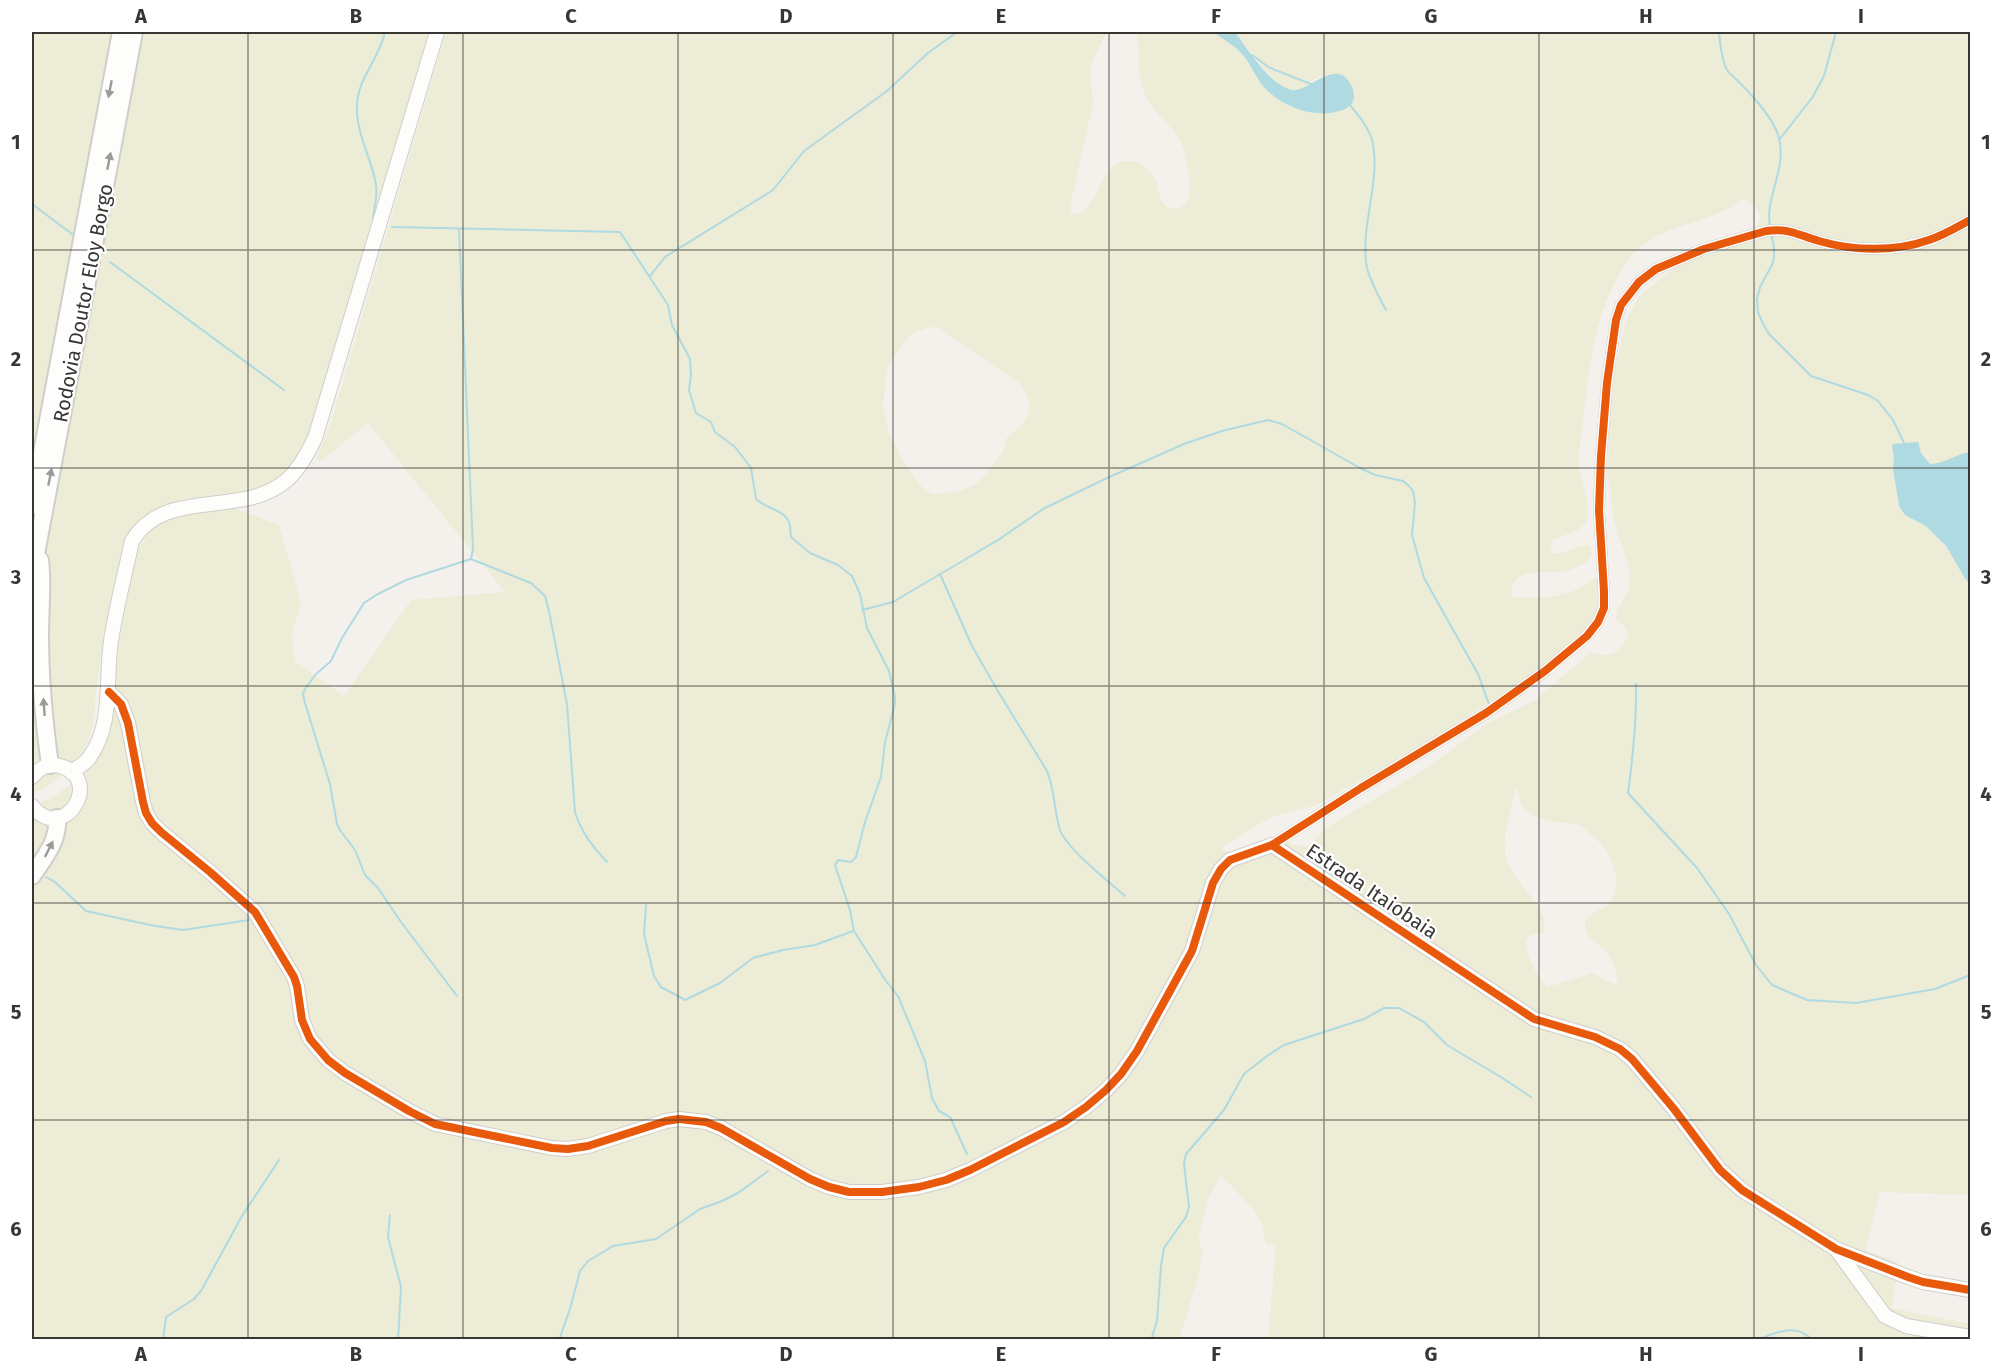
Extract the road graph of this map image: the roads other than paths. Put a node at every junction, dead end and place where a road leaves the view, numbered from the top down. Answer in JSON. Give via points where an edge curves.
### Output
{"nodes":[{"id":1,"x":121,"y":32,"type":"edge"},
{"id":2,"x":134,"y":32,"type":"edge"},
{"id":3,"x":437,"y":32,"type":"edge"},
{"id":4,"x":1971,"y":220,"type":"edge"},
{"id":5,"x":32,"y":506,"type":"edge"},
{"id":6,"x":37,"y":544,"type":"junction"},
{"id":7,"x":32,"y":575,"type":"edge"},
{"id":8,"x":109,"y":692,"type":"junction"},
{"id":9,"x":50,"y":765,"type":"junction"},
{"id":10,"x":71,"y":771,"type":"junction"},
{"id":11,"x":32,"y":777,"type":"edge"},
{"id":12,"x":32,"y":807,"type":"edge"},
{"id":13,"x":57,"y":818,"type":"junction"},
{"id":14,"x":1272,"y":845,"type":"junction"},
{"id":15,"x":32,"y":876,"type":"edge"},
{"id":16,"x":1836,"y":1249,"type":"junction"},
{"id":17,"x":1971,"y":1290,"type":"edge"},
{"id":18,"x":1971,"y":1337,"type":"edge"}],
"edges":[{"from":1,"to":5,"type":"highway","name":"Rodovia Doutor Eloy Borgo","one_way":true},
{"from":6,"to":2,"type":"highway","name":"Rodovia Doutor Eloy Borgo","one_way":true},
{"from":3,"to":8,"type":"street","via":[[315,438],[287,480],[265,493],[178,508],[160,514],[138,531],[132,541],[114,623]]},
{"from":4,"to":14,"type":"street","via":[[1928,241],[1892,248],[1841,246],[1781,229],[1766,231],[1676,259],[1639,282],[1621,305],[1616,320],[1607,383],[1599,510],[1604,608],[1598,622],[1545,671],[1486,713]]},
{"from":6,"to":7,"type":"highway","name":"Rodovia Doutor Eloy Borgo"},
{"from":9,"to":6,"type":"highway","one_way":true,"via":[[41,664],[42,575]]},
{"from":8,"to":10,"type":"street","via":[[97,744],[88,760]]},
{"from":8,"to":14,"type":"street","via":[[121,704],[128,723],[142,802],[152,823],[255,912],[294,977],[310,1039],[345,1073],[435,1124],[552,1148],[588,1146],[666,1121],[706,1122],[810,1179],[849,1192],[882,1192],[946,1180],[1064,1122],[1086,1107],[1121,1074],[1137,1051],[1192,951],[1221,869],[1230,860]]},
{"from":9,"to":10,"type":"street"},
{"from":9,"to":11,"type":"street"},
{"from":10,"to":13,"type":"street","via":[[78,780],[80,797],[72,811]]},
{"from":12,"to":13,"type":"street","via":[[41,815]]},
{"from":15,"to":13,"type":"highway","one_way":true,"via":[[51,847],[58,829]]},
{"from":14,"to":16,"type":"street","name":"Estrada Itaiobaia","via":[[1534,1019],[1620,1049],[1730,1180]]},
{"from":16,"to":17,"type":"street","name":"Estrada Itaiobaia","via":[[1923,1282]]},
{"from":16,"to":18,"type":"street","via":[[1885,1316],[1906,1326]]}]}
